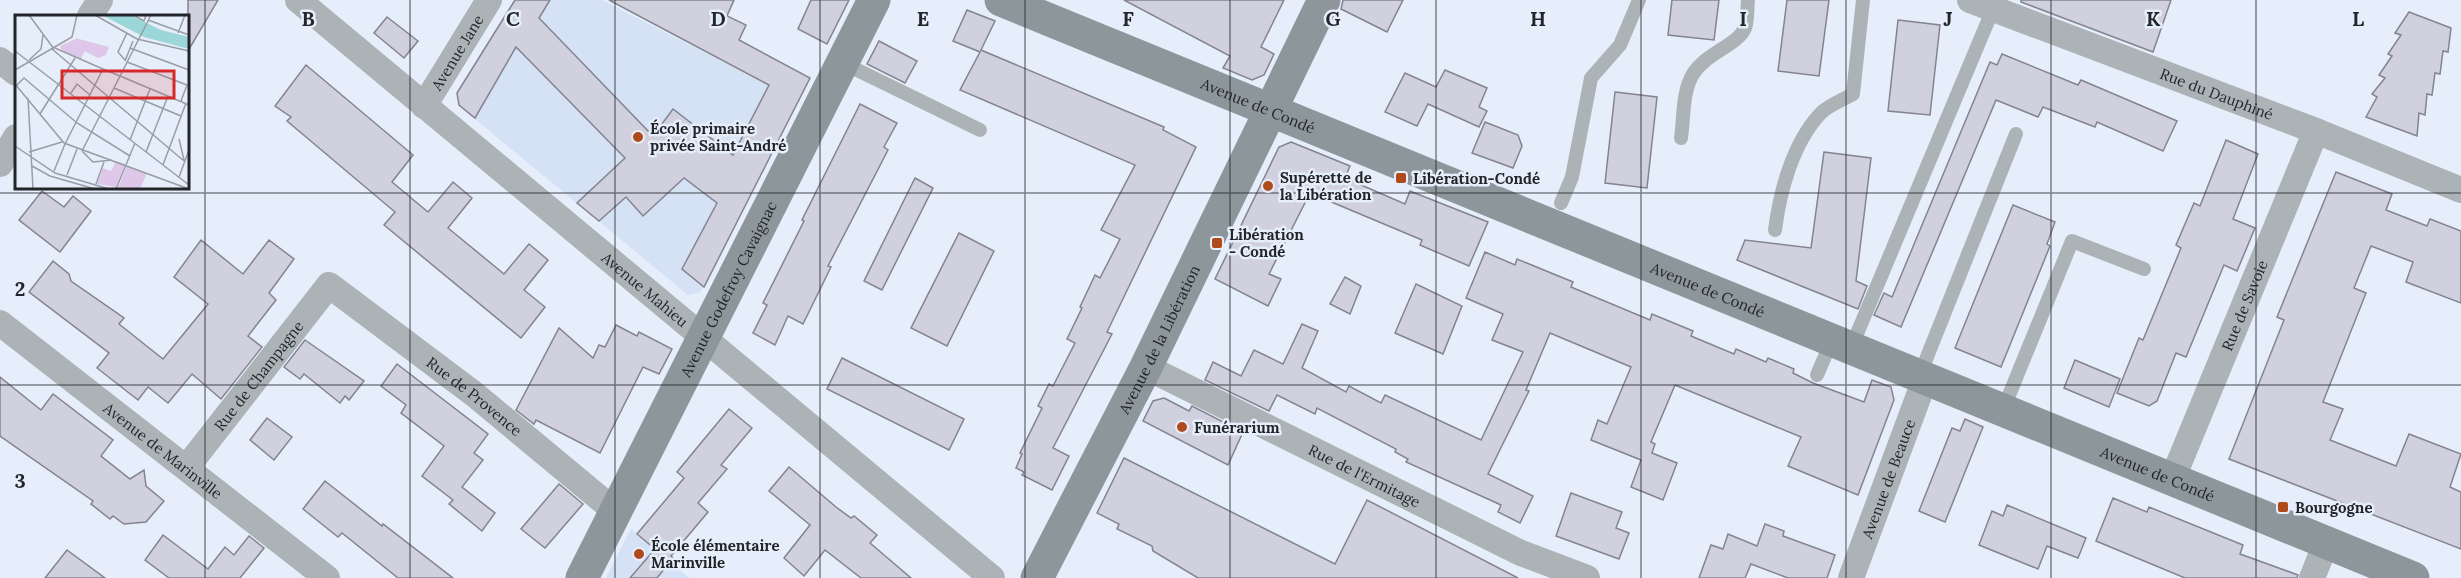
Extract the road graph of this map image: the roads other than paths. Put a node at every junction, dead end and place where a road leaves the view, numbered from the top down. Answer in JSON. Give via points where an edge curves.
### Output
{"nodes":[{"id":1,"x":100,"y":0,"type":"edge"},
{"id":2,"x":298,"y":0,"type":"edge"},
{"id":3,"x":489,"y":0,"type":"edge"},
{"id":4,"x":874,"y":0,"type":"edge"},
{"id":5,"x":1001,"y":0,"type":"edge"},
{"id":6,"x":1324,"y":0,"type":"edge"},
{"id":7,"x":1640,"y":0,"type":"edge"},
{"id":8,"x":1748,"y":0,"type":"edge"},
{"id":9,"x":1863,"y":0,"type":"edge"},
{"id":10,"x":1981,"y":4,"type":"edge"},
{"id":11,"x":91,"y":15,"type":"edge"},
{"id":12,"x":0,"y":60,"type":"edge"},
{"id":13,"x":843,"y":63,"type":"junction"},
{"id":14,"x":15,"y":72,"type":"edge"},
{"id":15,"x":424,"y":106,"type":"junction"},
{"id":16,"x":1271,"y":110,"type":"junction"},
{"id":17,"x":980,"y":130,"type":"dead end"},
{"id":18,"x":2316,"y":131,"type":"junction"},
{"id":19,"x":2016,"y":134,"type":"dead end"},
{"id":20,"x":1681,"y":138,"type":"dead end"},
{"id":21,"x":15,"y":139,"type":"edge"},
{"id":22,"x":0,"y":164,"type":"edge"},
{"id":23,"x":2461,"y":190,"type":"edge"},
{"id":24,"x":1561,"y":203,"type":"dead end"},
{"id":25,"x":1775,"y":230,"type":"dead end"},
{"id":26,"x":2144,"y":268,"type":"dead end"},
{"id":27,"x":329,"y":285,"type":"joint"},
{"id":28,"x":0,"y":322,"type":"edge"},
{"id":29,"x":705,"y":338,"type":"junction"},
{"id":30,"x":1841,"y":344,"type":"junction"},
{"id":31,"x":1146,"y":367,"type":"junction"},
{"id":32,"x":1817,"y":375,"type":"dead end"},
{"id":33,"x":1922,"y":378,"type":"junction"},
{"id":34,"x":2003,"y":410,"type":"junction"},
{"id":35,"x":187,"y":467,"type":"junction"},
{"id":36,"x":2172,"y":480,"type":"junction"},
{"id":37,"x":616,"y":512,"type":"junction"},
{"id":38,"x":2326,"y":543,"type":"junction"},
{"id":39,"x":327,"y":578,"type":"edge"},
{"id":40,"x":582,"y":578,"type":"edge"},
{"id":41,"x":992,"y":578,"type":"edge"},
{"id":42,"x":1037,"y":578,"type":"edge"},
{"id":43,"x":1587,"y":578,"type":"edge"},
{"id":44,"x":1851,"y":578,"type":"edge"},
{"id":45,"x":2313,"y":578,"type":"edge"},
{"id":46,"x":2413,"y":578,"type":"edge"}],
"edges":[{"from":1,"to":11,"type":"street"},
{"from":2,"to":15,"type":"street","name":"Avenue Mahieu"},
{"from":3,"to":15,"type":"street","name":"Avenue Jane"},
{"from":4,"to":13,"type":"main road","name":"Avenue Godefroy Cavaignac"},
{"from":5,"to":16,"type":"main road","name":"Avenue de Condé"},
{"from":6,"to":16,"type":"main road","name":"Avenue de la Libération"},
{"from":7,"to":24,"type":"lane","via":[[1620,45],[1591,78],[1572,177]]},
{"from":8,"to":20,"type":"lane","via":[[1745,29],[1734,41],[1703,60],[1692,75],[1687,86]]},
{"from":9,"to":25,"type":"lane","via":[[1853,94],[1822,112],[1801,140],[1778,207]]},
{"from":10,"to":18,"type":"street","name":"Rue du Dauphiné"},
{"from":10,"to":30,"type":"lane"},
{"from":12,"to":14,"type":"street"},
{"from":13,"to":17,"type":"lane"},
{"from":13,"to":29,"type":"main road","name":"Avenue Godefroy Cavaignac"},
{"from":15,"to":29,"type":"street","name":"Avenue Mahieu"},
{"from":16,"to":30,"type":"main road","name":"Avenue de Condé"},
{"from":16,"to":31,"type":"main road","name":"Avenue de la Libération"},
{"from":18,"to":23,"type":"street","name":"Rue du Dauphiné"},
{"from":18,"to":36,"type":"street","name":"Rue de Savoie"},
{"from":19,"to":33,"type":"lane"},
{"from":21,"to":22,"type":"street"},
{"from":26,"to":34,"type":"lane","via":[[2072,241]]},
{"from":27,"to":35,"type":"street","name":"Rue de Champagne"},
{"from":27,"to":37,"type":"street","name":"Rue de Provence","via":[[474,393]]},
{"from":28,"to":35,"type":"street","name":"Avenue de Marinville"},
{"from":29,"to":37,"type":"main road","name":"Avenue Godefroy Cavaignac"},
{"from":29,"to":41,"type":"street","name":"Avenue Mahieu"},
{"from":30,"to":32,"type":"lane"},
{"from":30,"to":33,"type":"main road","name":"Avenue de Condé"},
{"from":31,"to":42,"type":"main road","name":"Avenue de la Libération"},
{"from":31,"to":43,"type":"street","name":"Rue de l'Ermitage","via":[[1521,553]]},
{"from":33,"to":34,"type":"main road","name":"Avenue de Condé"},
{"from":33,"to":44,"type":"street","name":"Avenue de Beauce"},
{"from":34,"to":36,"type":"main road","name":"Avenue de Condé"},
{"from":35,"to":39,"type":"street","name":"Avenue de Marinville"},
{"from":36,"to":38,"type":"main road","name":"Avenue de Condé"},
{"from":37,"to":40,"type":"main road","name":"Avenue Godefroy Cavaignac"},
{"from":38,"to":45,"type":"street"},
{"from":38,"to":46,"type":"main road","name":"Avenue de Condé"}]}
